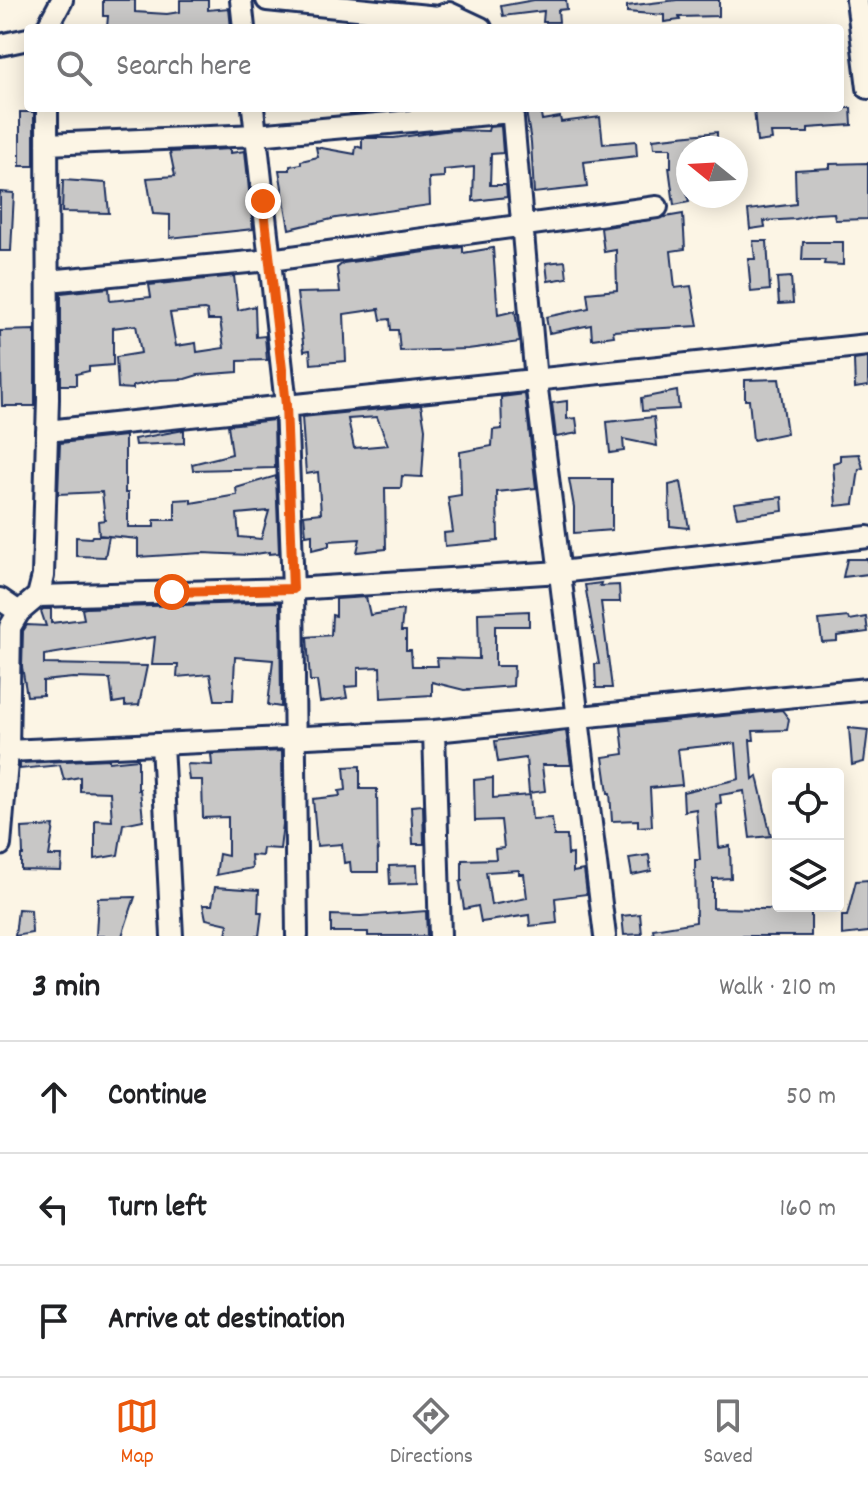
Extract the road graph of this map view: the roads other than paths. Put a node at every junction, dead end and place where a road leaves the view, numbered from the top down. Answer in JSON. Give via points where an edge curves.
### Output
{"nodes":[{"id":1,"x":62,"y":0,"type":"edge"},
{"id":2,"x":241,"y":0,"type":"edge"},
{"id":3,"x":267,"y":0,"type":"edge"},
{"id":4,"x":857,"y":0,"type":"edge"},
{"id":5,"x":449,"y":7,"type":"edge"},
{"id":6,"x":49,"y":24,"type":"edge"},
{"id":7,"x":244,"y":24,"type":"edge"},
{"id":8,"x":475,"y":24,"type":"edge"},
{"id":9,"x":24,"y":40,"type":"edge"},
{"id":10,"x":856,"y":44,"type":"edge"},
{"id":11,"x":0,"y":45,"type":"edge"},
{"id":12,"x":868,"y":88,"type":"edge"},
{"id":13,"x":47,"y":112,"type":"edge"},
{"id":14,"x":253,"y":112,"type":"edge"},
{"id":15,"x":492,"y":112,"type":"edge"},
{"id":16,"x":512,"y":112,"type":"edge"},
{"id":17,"x":256,"y":135,"type":"junction"},
{"id":18,"x":47,"y":144,"type":"junction"},
{"id":19,"x":657,"y":207,"type":"dead end"},
{"id":20,"x":524,"y":225,"type":"junction"},
{"id":21,"x":270,"y":260,"type":"junction"},
{"id":22,"x":48,"y":281,"type":"junction"},
{"id":23,"x":868,"y":345,"type":"edge"},
{"id":24,"x":536,"y":381,"type":"junction"},
{"id":25,"x":286,"y":405,"type":"junction"},
{"id":26,"x":47,"y":431,"type":"junction"},
{"id":27,"x":868,"y":537,"type":"edge"},
{"id":28,"x":560,"y":572,"type":"junction"},
{"id":29,"x":293,"y":589,"type":"junction"},
{"id":30,"x":38,"y":596,"type":"junction"},
{"id":31,"x":0,"y":599,"type":"edge"},
{"id":32,"x":19,"y":612,"type":"junction"},
{"id":33,"x":868,"y":689,"type":"edge"},
{"id":34,"x":578,"y":718,"type":"junction"},
{"id":35,"x":434,"y":731,"type":"junction"},
{"id":36,"x":293,"y":738,"type":"junction"},
{"id":37,"x":162,"y":744,"type":"junction"},
{"id":38,"x":8,"y":751,"type":"junction"},
{"id":39,"x":0,"y":845,"type":"edge"},
{"id":40,"x":172,"y":936,"type":"edge"},
{"id":41,"x":297,"y":936,"type":"edge"},
{"id":42,"x":440,"y":936,"type":"edge"},
{"id":43,"x":605,"y":936,"type":"edge"}],
"edges":[{"from":1,"to":6,"type":"street"},
{"from":2,"to":7,"type":"street"},
{"from":3,"to":5,"type":"street","via":[[438,17]]},
{"from":4,"to":10,"type":"street"},
{"from":5,"to":8,"type":"street"},
{"from":9,"to":11,"type":"street"},
{"from":10,"to":12,"type":"street"},
{"from":13,"to":18,"type":"street"},
{"from":14,"to":17,"type":"street"},
{"from":15,"to":17,"type":"street"},
{"from":16,"to":20,"type":"street"},
{"from":17,"to":18,"type":"street"},
{"from":17,"to":21,"type":"street"},
{"from":18,"to":22,"type":"street"},
{"from":19,"to":20,"type":"street"},
{"from":20,"to":21,"type":"street"},
{"from":20,"to":24,"type":"street"},
{"from":21,"to":22,"type":"street"},
{"from":21,"to":25,"type":"street"},
{"from":22,"to":26,"type":"street"},
{"from":23,"to":24,"type":"street"},
{"from":24,"to":25,"type":"street"},
{"from":24,"to":28,"type":"street"},
{"from":25,"to":26,"type":"street"},
{"from":25,"to":29,"type":"street"},
{"from":26,"to":30,"type":"street"},
{"from":27,"to":28,"type":"street"},
{"from":28,"to":29,"type":"street"},
{"from":28,"to":34,"type":"street"},
{"from":29,"to":30,"type":"street"},
{"from":29,"to":36,"type":"street"},
{"from":30,"to":32,"type":"street"},
{"from":31,"to":32,"type":"street"},
{"from":32,"to":38,"type":"street","via":[[10,627]]},
{"from":33,"to":34,"type":"street"},
{"from":34,"to":35,"type":"street"},
{"from":34,"to":43,"type":"street"},
{"from":35,"to":36,"type":"street"},
{"from":35,"to":42,"type":"street"},
{"from":36,"to":37,"type":"street"},
{"from":36,"to":41,"type":"street"},
{"from":37,"to":38,"type":"street"},
{"from":37,"to":40,"type":"street"},
{"from":38,"to":39,"type":"street"}]}
